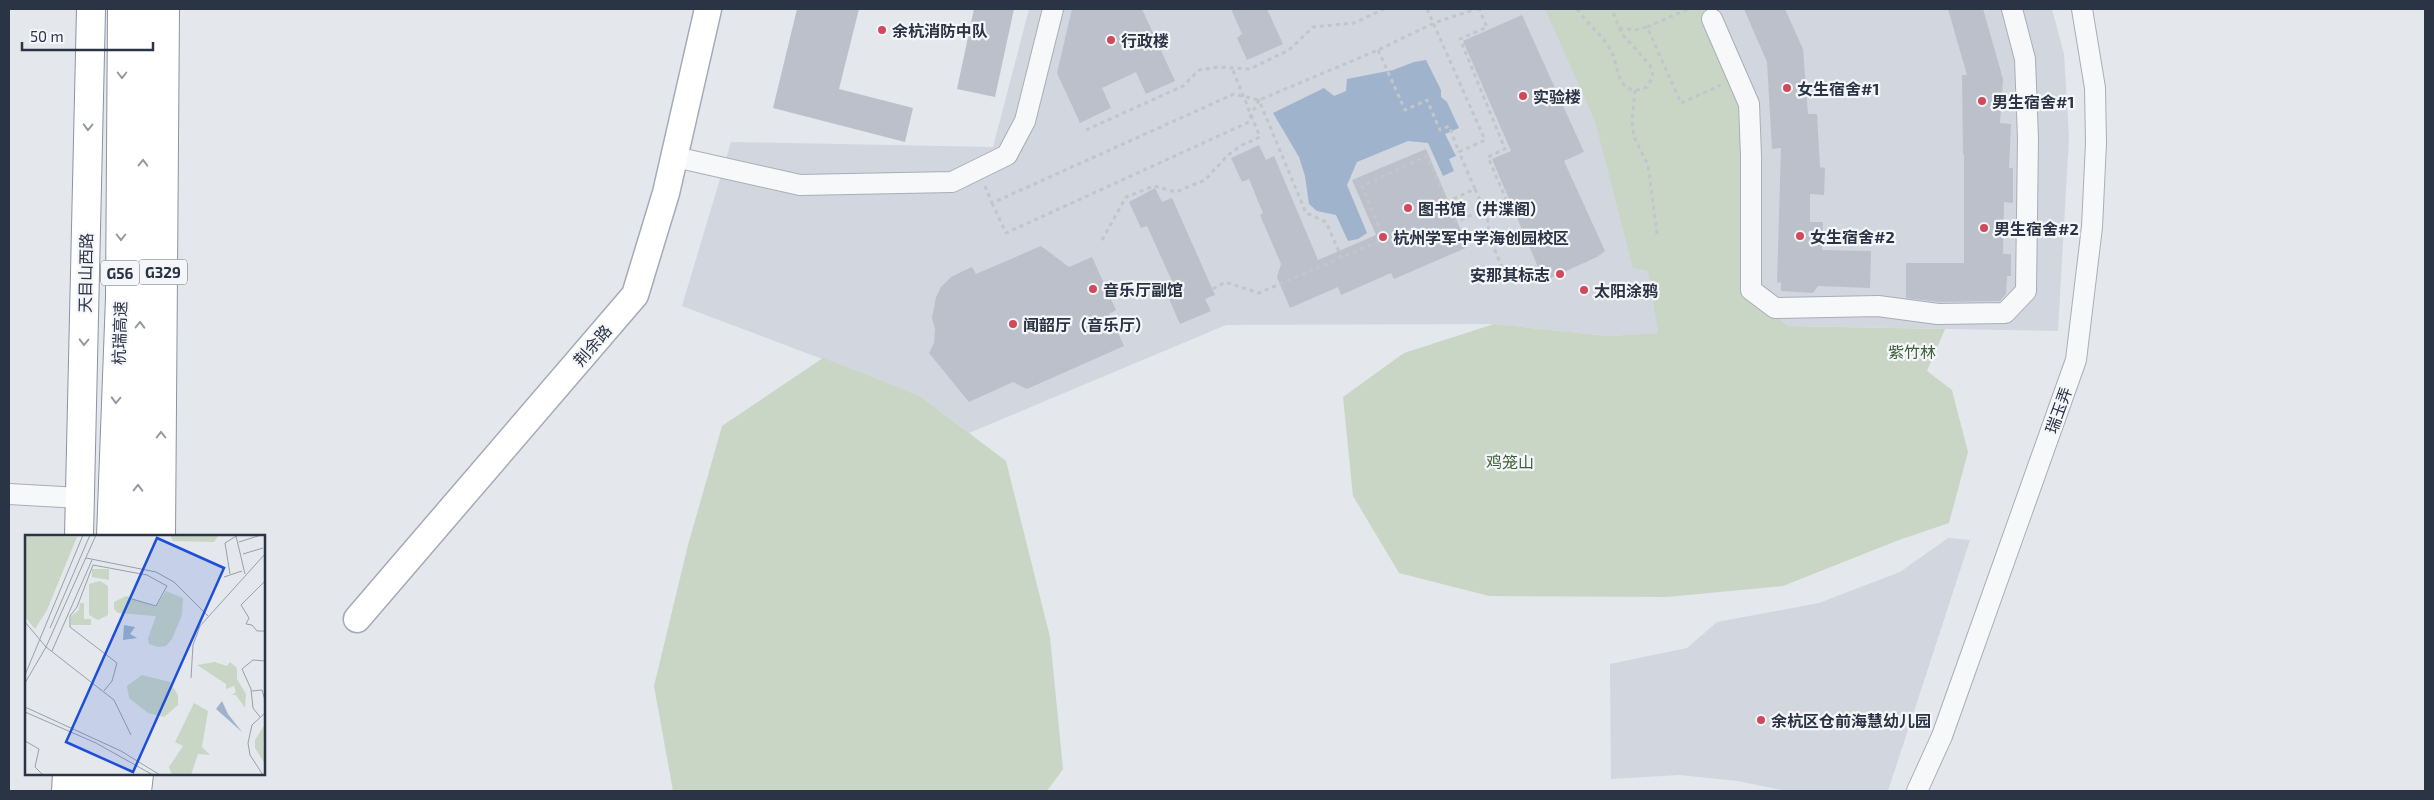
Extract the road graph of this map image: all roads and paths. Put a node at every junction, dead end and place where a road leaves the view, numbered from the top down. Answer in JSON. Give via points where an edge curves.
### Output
{"nodes":[{"id":1,"x":91,"y":9,"type":"edge"},
{"id":2,"x":122,"y":9,"type":"edge"},
{"id":3,"x":146,"y":9,"type":"edge"},
{"id":4,"x":165,"y":9,"type":"edge"},
{"id":5,"x":708,"y":9,"type":"edge"},
{"id":6,"x":1053,"y":9,"type":"edge"},
{"id":7,"x":1384,"y":9,"type":"edge"},
{"id":8,"x":1427,"y":9,"type":"edge"},
{"id":9,"x":1477,"y":9,"type":"edge"},
{"id":10,"x":1578,"y":9,"type":"edge"},
{"id":11,"x":1612,"y":9,"type":"edge"},
{"id":12,"x":1688,"y":9,"type":"edge"},
{"id":13,"x":2012,"y":9,"type":"edge"},
{"id":14,"x":2082,"y":9,"type":"edge"},
{"id":15,"x":1712,"y":19,"type":"dead end"},
{"id":16,"x":1434,"y":24,"type":"junction"},
{"id":17,"x":1647,"y":27,"type":"junction"},
{"id":18,"x":1618,"y":28,"type":"junction"},
{"id":19,"x":1378,"y":50,"type":"junction"},
{"id":20,"x":1232,"y":68,"type":"junction"},
{"id":21,"x":1738,"y":78,"type":"junction"},
{"id":22,"x":1635,"y":90,"type":"junction"},
{"id":23,"x":1259,"y":100,"type":"junction"},
{"id":24,"x":1086,"y":130,"type":"dead end"},
{"id":25,"x":1459,"y":152,"type":"junction"},
{"id":26,"x":674,"y":157,"type":"junction"},
{"id":27,"x":978,"y":170,"type":"junction"},
{"id":28,"x":1475,"y":189,"type":"junction"},
{"id":29,"x":1453,"y":199,"type":"dead end"},
{"id":30,"x":992,"y":203,"type":"junction"},
{"id":31,"x":1657,"y":234,"type":"dead end"},
{"id":32,"x":1102,"y":240,"type":"dead end"},
{"id":33,"x":1344,"y":263,"type":"dead end"},
{"id":34,"x":1539,"y":268,"type":"dead end"},
{"id":35,"x":1213,"y":288,"type":"dead end"},
{"id":36,"x":9,"y":494,"type":"edge"},
{"id":37,"x":80,"y":498,"type":"junction"},
{"id":38,"x":79,"y":535,"type":"edge"},
{"id":39,"x":111,"y":535,"type":"edge"},
{"id":40,"x":137,"y":535,"type":"edge"},
{"id":41,"x":160,"y":535,"type":"edge"},
{"id":42,"x":357,"y":619,"type":"dead end"},
{"id":43,"x":67,"y":775,"type":"edge"},
{"id":44,"x":95,"y":775,"type":"edge"},
{"id":45,"x":119,"y":775,"type":"edge"},
{"id":46,"x":139,"y":775,"type":"edge"},
{"id":47,"x":66,"y":791,"type":"edge"},
{"id":48,"x":93,"y":791,"type":"edge"},
{"id":49,"x":118,"y":791,"type":"edge"},
{"id":50,"x":137,"y":791,"type":"edge"},
{"id":51,"x":1918,"y":791,"type":"edge"}],
"edges":[{"from":1,"to":37,"type":"highway","name":"天目山西路","one_way":true},
{"from":2,"to":39,"type":"highway","name":"杭瑞高速","number":"G56","one_way":true,"via":[[120,298]]},
{"from":40,"to":3,"type":"highway","name":"杭瑞高速","number":"G56","one_way":true},
{"from":41,"to":4,"type":"highway","number":"G329","one_way":true},
{"from":5,"to":26,"type":"main road","name":"荆余路"},
{"from":6,"to":27,"type":"street","via":[[1025,120],[1007,154]]},
{"from":7,"to":20,"type":"path","via":[[1354,23],[1313,27],[1289,50],[1250,69]]},
{"from":8,"to":16,"type":"path"},
{"from":9,"to":16,"type":"path"},
{"from":9,"to":35,"type":"path","bridge":true,"via":[[1487,27],[1460,39],[1505,149],[1488,157],[1506,199],[1456,222],[1427,156],[1362,186],[1384,239],[1259,293],[1225,282]]},
{"from":10,"to":22,"type":"path","via":[[1610,50],[1620,80],[1627,88]]},
{"from":11,"to":18,"type":"path"},
{"from":12,"to":17,"type":"path"},
{"from":13,"to":21,"type":"street","via":[[2025,60],[2028,139],[2026,291],[2005,313],[1938,314],[1878,306],[1775,308],[1751,290],[1749,104]]},
{"from":14,"to":51,"type":"street","name":"瑞玉弄","via":[[2095,88],[2096,143],[2092,228],[2076,360],[1942,736]]},
{"from":15,"to":21,"type":"street"},
{"from":16,"to":19,"type":"path"},
{"from":16,"to":25,"type":"path","via":[[1485,140]]},
{"from":17,"to":18,"type":"path","via":[[1635,30]]},
{"from":17,"to":21,"type":"path","via":[[1681,103]]},
{"from":18,"to":22,"type":"path","via":[[1650,65],[1653,76],[1647,87]]},
{"from":19,"to":23,"type":"path"},
{"from":19,"to":25,"type":"path","via":[[1405,110],[1427,100],[1440,130],[1449,126]]},
{"from":20,"to":24,"type":"path","via":[[1199,70],[1183,86]]},
{"from":20,"to":32,"type":"path","bridge":true,"via":[[1260,137],[1228,155],[1205,180],[1176,192],[1154,186],[1126,197]]},
{"from":22,"to":31,"type":"path","via":[[1634,137],[1648,165]]},
{"from":23,"to":30,"type":"path","via":[[1234,94]]},
{"from":23,"to":30,"type":"path","via":[[1247,123],[1006,233]]},
{"from":23,"to":33,"type":"path","via":[[1306,213],[1326,222]]},
{"from":25,"to":28,"type":"path"},
{"from":26,"to":27,"type":"street","via":[[810,186],[952,182]]},
{"from":26,"to":42,"type":"main road","name":"荆余路","via":[[635,295]]},
{"from":27,"to":30,"type":"path"},
{"from":28,"to":29,"type":"path"},
{"from":28,"to":34,"type":"path","via":[[1488,216],[1490,238],[1508,282]]},
{"from":36,"to":37,"type":"street"},
{"from":37,"to":38,"type":"highway","name":"天目山西路"},
{"from":43,"to":47,"type":"highway"},
{"from":44,"to":48,"type":"highway"},
{"from":45,"to":49,"type":"highway"},
{"from":46,"to":50,"type":"highway"}]}
